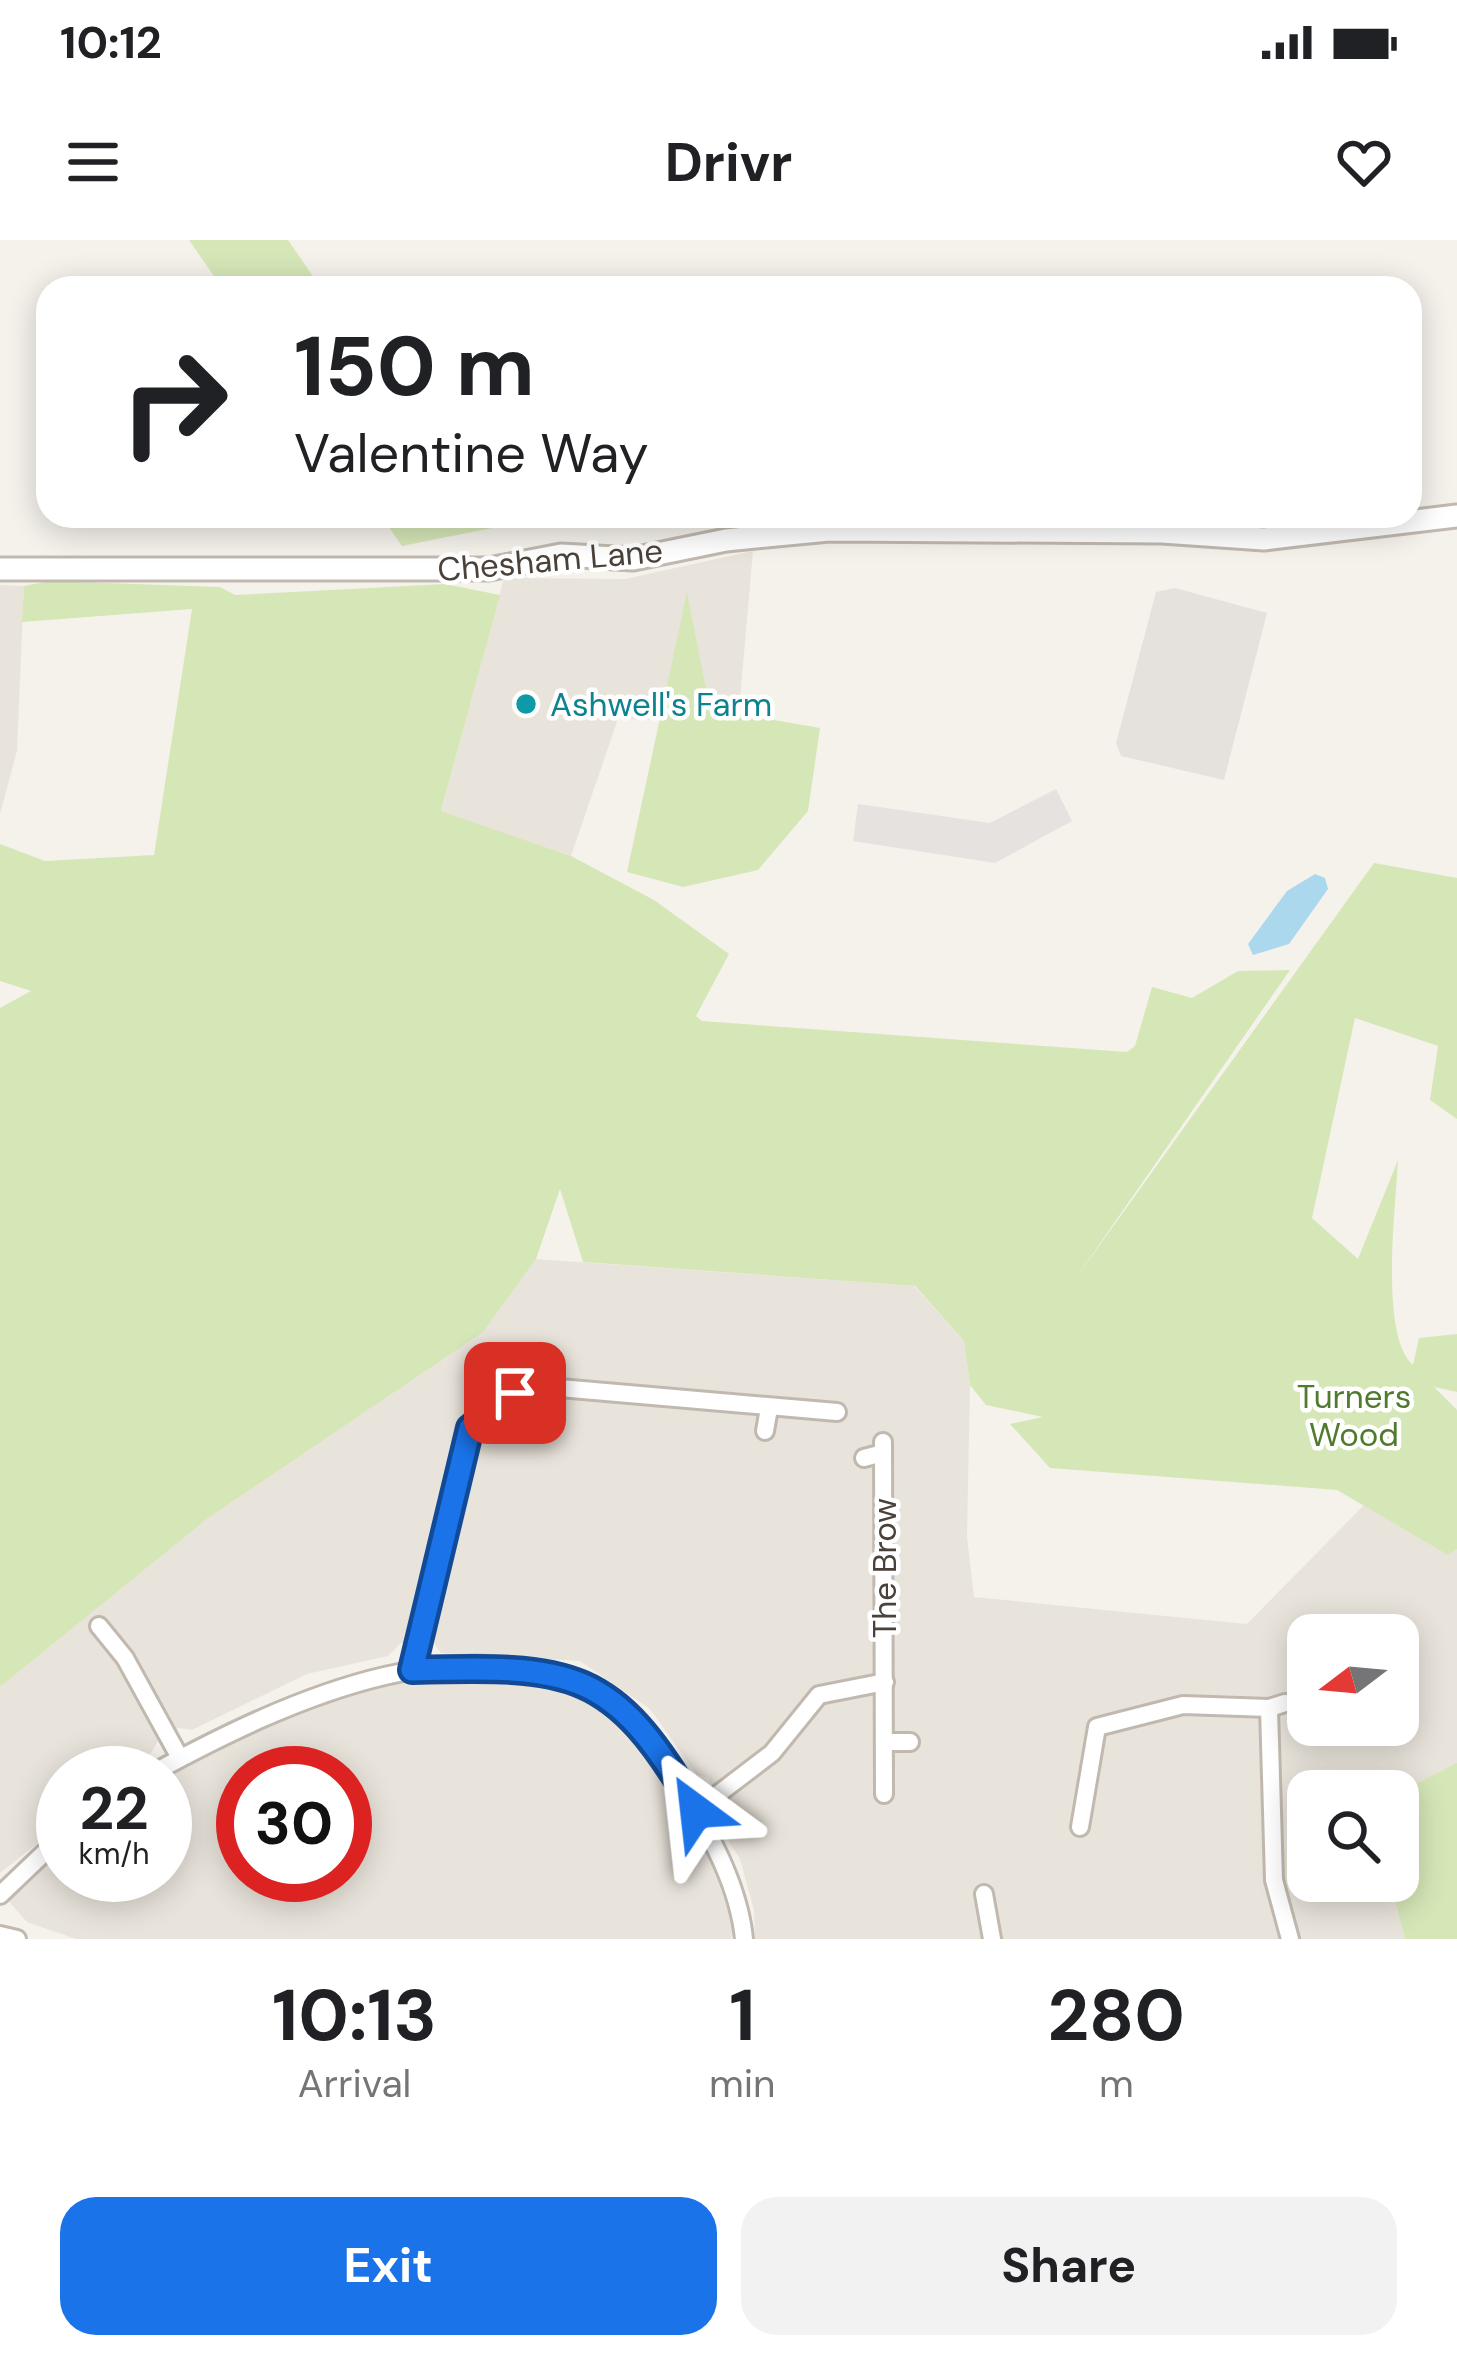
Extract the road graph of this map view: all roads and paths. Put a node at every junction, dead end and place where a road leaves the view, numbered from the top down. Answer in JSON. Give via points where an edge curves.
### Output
{"nodes":[{"id":1,"x":1457,"y":516,"type":"edge"},
{"id":2,"x":1422,"y":520,"type":"edge"},
{"id":3,"x":1352,"y":528,"type":"edge"},
{"id":4,"x":0,"y":568,"type":"edge"},
{"id":5,"x":769,"y":1408,"type":"junction"},
{"id":6,"x":837,"y":1412,"type":"dead end"},
{"id":7,"x":765,"y":1431,"type":"dead end"},
{"id":8,"x":864,"y":1458,"type":"dead end"},
{"id":9,"x":99,"y":1626,"type":"dead end"},
{"id":10,"x":412,"y":1670,"type":"junction"},
{"id":11,"x":885,"y":1682,"type":"junction"},
{"id":12,"x":884,"y":1742,"type":"junction"},
{"id":13,"x":910,"y":1742,"type":"dead end"},
{"id":14,"x":172,"y":1746,"type":"edge"},
{"id":15,"x":192,"y":1753,"type":"edge"},
{"id":16,"x":884,"y":1794,"type":"dead end"},
{"id":17,"x":696,"y":1811,"type":"junction"},
{"id":18,"x":1080,"y":1827,"type":"dead end"},
{"id":19,"x":36,"y":1861,"type":"edge"},
{"id":20,"x":984,"y":1894,"type":"dead end"},
{"id":21,"x":0,"y":1895,"type":"edge"},
{"id":22,"x":0,"y":1935,"type":"edge"},
{"id":23,"x":17,"y":1939,"type":"edge"},
{"id":24,"x":744,"y":1939,"type":"edge"},
{"id":25,"x":992,"y":1939,"type":"edge"},
{"id":26,"x":1290,"y":1939,"type":"edge"}],
"edges":[{"from":1,"to":2,"type":"street","name":"Chesham Lane"},
{"from":3,"to":4,"type":"street","name":"Chesham Lane","via":[[1264,538],[829,530],[633,559],[561,555],[489,569]]},
{"from":5,"to":6,"type":"street"},
{"from":5,"to":7,"type":"street"},
{"from":5,"to":10,"type":"street","via":[[548,1387],[515,1393],[470,1428]]},
{"from":8,"to":11,"type":"street","name":"The Brow","via":[[883,1447]]},
{"from":9,"to":14,"type":"street"},
{"from":10,"to":15,"type":"street","via":[[315,1693]]},
{"from":10,"to":17,"type":"street","via":[[531,1667],[573,1680],[625,1711],[657,1743]]},
{"from":11,"to":12,"type":"street","name":"The Brow"},
{"from":11,"to":17,"type":"street","name":"The Brow","via":[[819,1695],[772,1753]]},
{"from":12,"to":13,"type":"street"},
{"from":12,"to":16,"type":"street","name":"The Brow"},
{"from":17,"to":24,"type":"street","via":[[734,1888]]},
{"from":18,"to":26,"type":"street","via":[[1097,1727],[1183,1705],[1277,1706],[1274,1880]]},
{"from":19,"to":21,"type":"street"},
{"from":20,"to":25,"type":"street"},
{"from":22,"to":23,"type":"street"}]}
